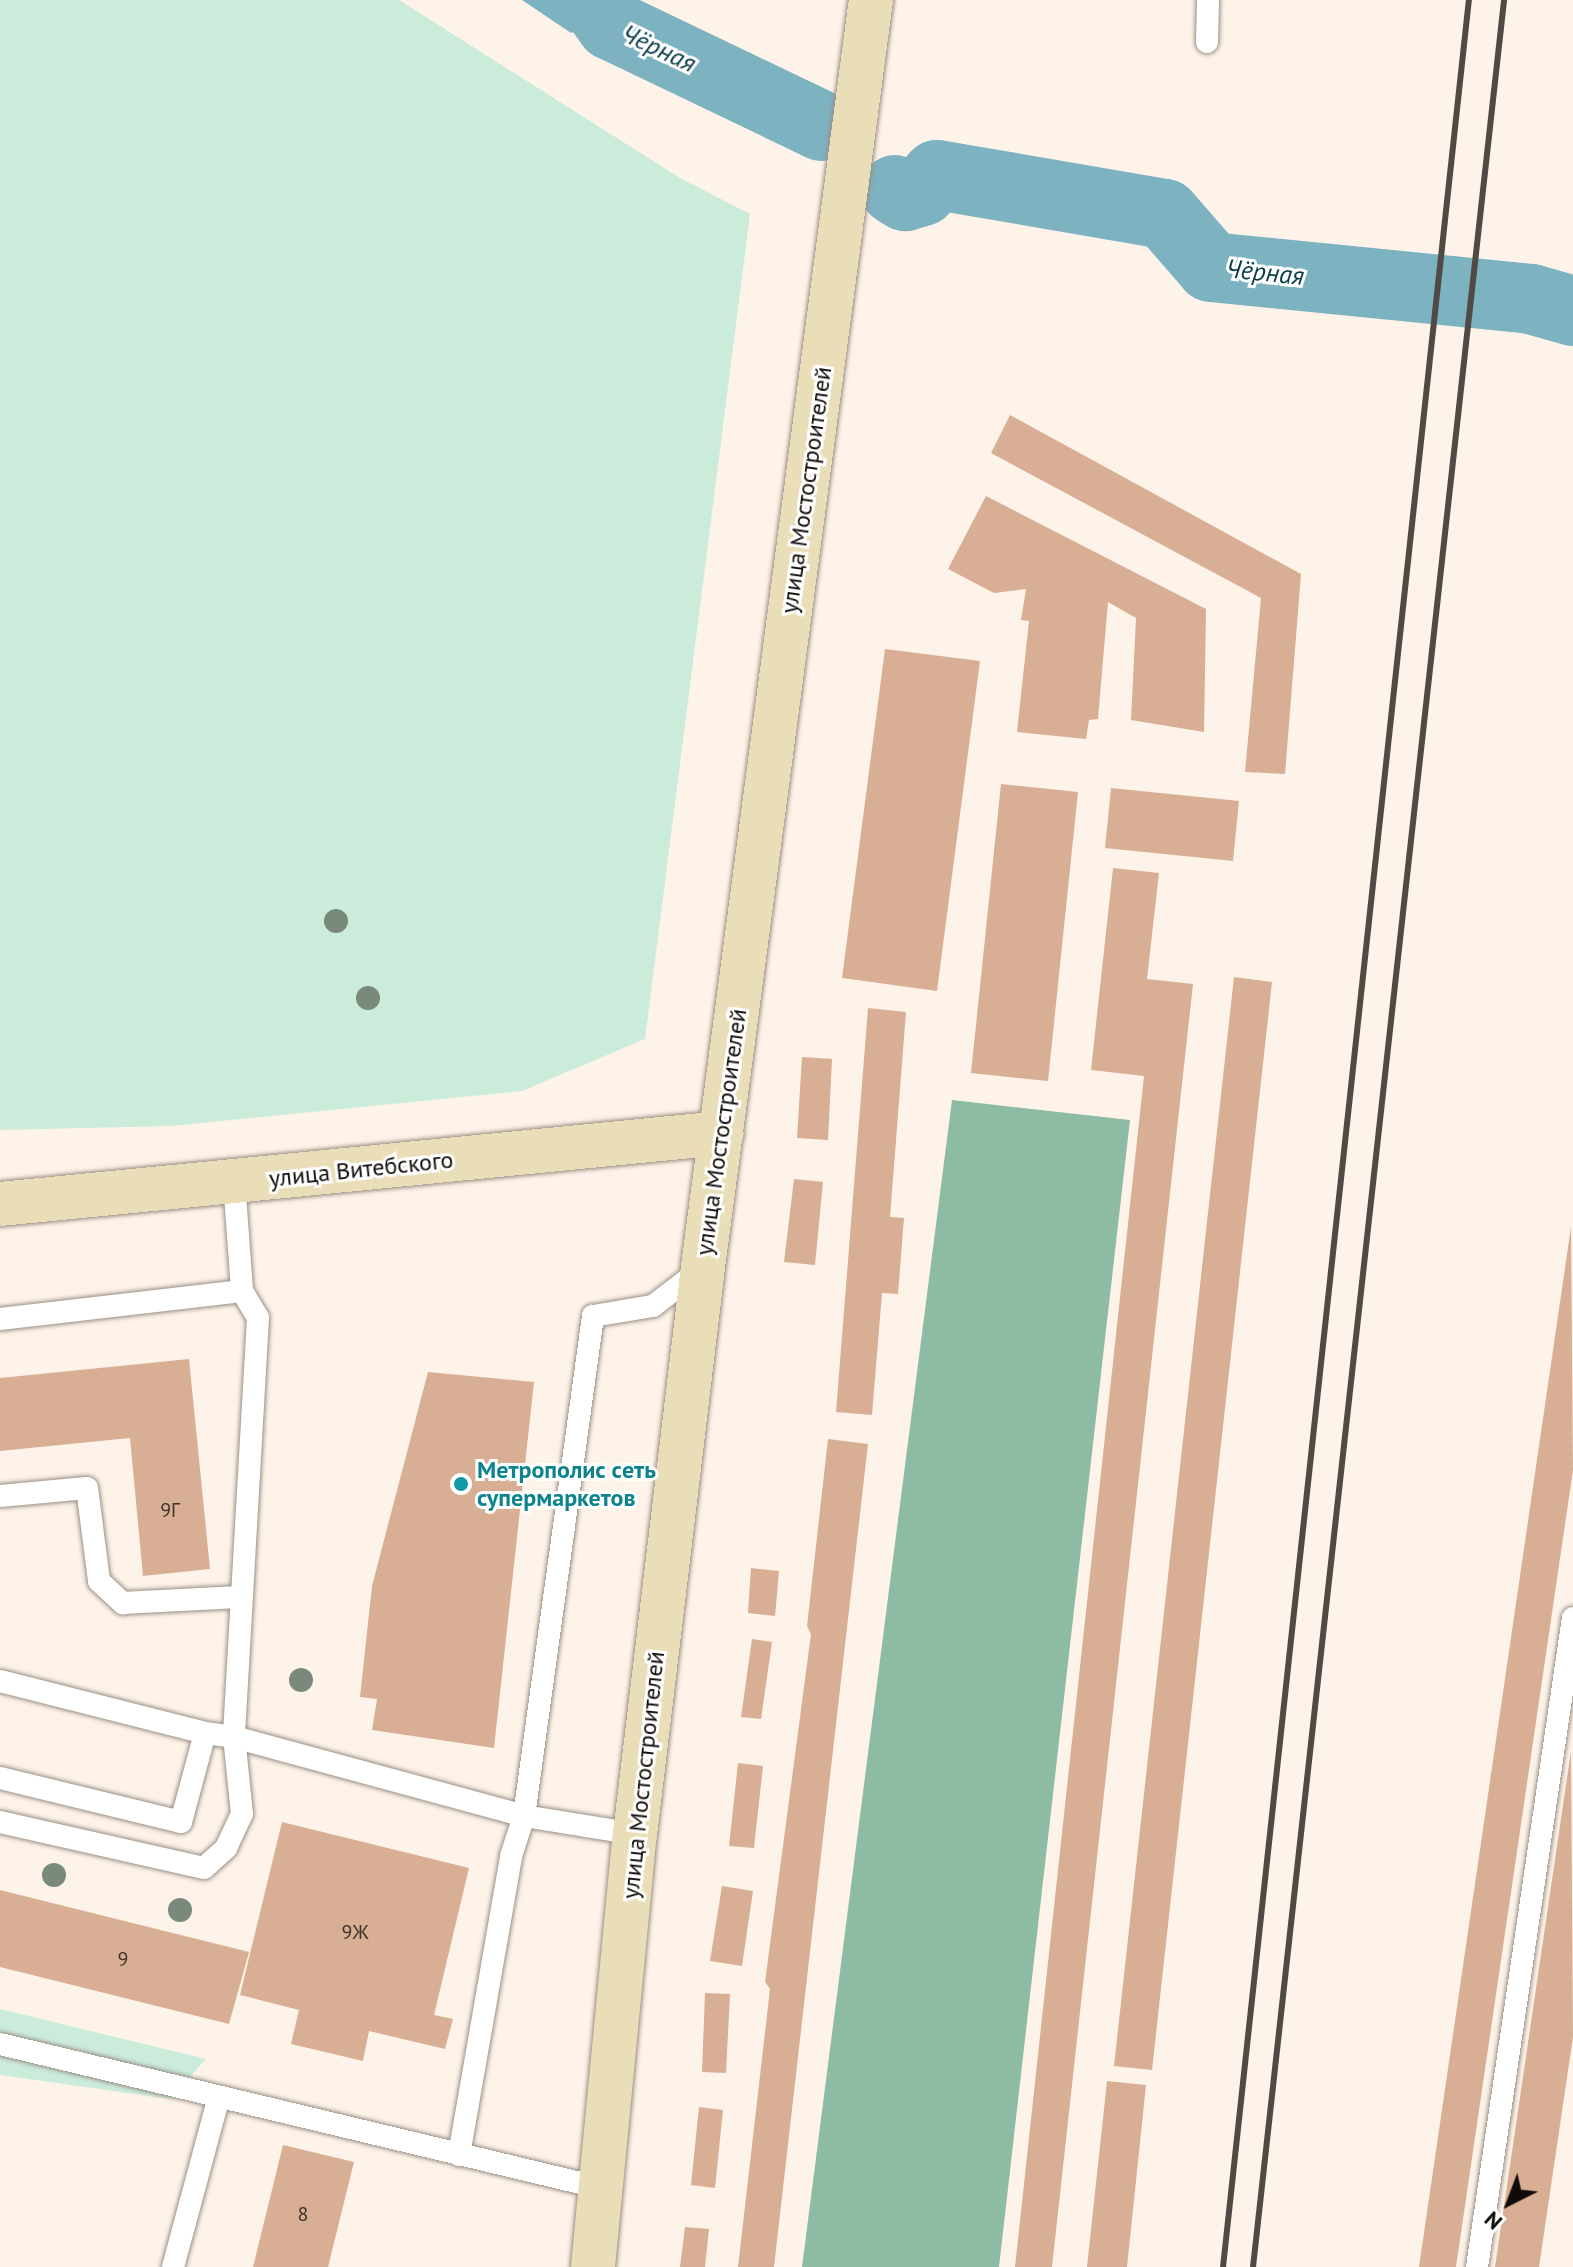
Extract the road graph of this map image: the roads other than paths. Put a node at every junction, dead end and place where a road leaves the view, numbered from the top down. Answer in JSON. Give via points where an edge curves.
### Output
{"nodes":[{"id":1,"x":871,"y":0,"type":"edge"},
{"id":2,"x":1208,"y":0,"type":"edge"},
{"id":3,"x":1207,"y":42,"type":"dead end"},
{"id":4,"x":722,"y":1133,"type":"junction"},
{"id":5,"x":234,"y":1181,"type":"junction"},
{"id":6,"x":0,"y":1204,"type":"edge"},
{"id":7,"x":703,"y":1267,"type":"junction"},
{"id":8,"x":242,"y":1291,"type":"junction"},
{"id":9,"x":0,"y":1319,"type":"edge"},
{"id":10,"x":0,"y":1496,"type":"edge"},
{"id":11,"x":238,"y":1597,"type":"junction"},
{"id":12,"x":1573,"y":1618,"type":"edge"},
{"id":13,"x":0,"y":1681,"type":"edge"},
{"id":14,"x":205,"y":1733,"type":"junction"},
{"id":15,"x":234,"y":1737,"type":"junction"},
{"id":16,"x":0,"y":1778,"type":"edge"},
{"id":17,"x":524,"y":1816,"type":"junction"},
{"id":18,"x":0,"y":1822,"type":"edge"},
{"id":19,"x":635,"y":1834,"type":"junction"},
{"id":20,"x":0,"y":2044,"type":"edge"},
{"id":21,"x":218,"y":2100,"type":"junction"},
{"id":22,"x":459,"y":2155,"type":"junction"},
{"id":23,"x":601,"y":2188,"type":"junction"},
{"id":24,"x":173,"y":2267,"type":"edge"},
{"id":25,"x":593,"y":2267,"type":"edge"},
{"id":26,"x":1477,"y":2267,"type":"edge"}],
"edges":[{"from":1,"to":4,"type":"main road","name":"улица Мостостроителей"},
{"from":2,"to":3,"type":"lane"},
{"from":4,"to":5,"type":"main road","name":"улица Витебского"},
{"from":4,"to":7,"type":"main road","name":"улица Мостостроителей"},
{"from":5,"to":6,"type":"main road","name":"улица Витебского"},
{"from":5,"to":8,"type":"lane"},
{"from":7,"to":17,"type":"lane","via":[[653,1306],[593,1316]]},
{"from":7,"to":19,"type":"main road","name":"улица Мостостроителей"},
{"from":8,"to":9,"type":"lane"},
{"from":8,"to":11,"type":"lane","via":[[258,1318]]},
{"from":10,"to":11,"type":"lane","via":[[87,1488],[99,1581],[123,1603]]},
{"from":11,"to":15,"type":"lane"},
{"from":12,"to":26,"type":"lane"},
{"from":13,"to":14,"type":"lane"},
{"from":14,"to":15,"type":"lane"},
{"from":14,"to":16,"type":"lane","via":[[181,1822]]},
{"from":15,"to":17,"type":"lane"},
{"from":15,"to":18,"type":"lane","via":[[242,1814],[226,1848],[204,1868]]},
{"from":17,"to":19,"type":"lane"},
{"from":17,"to":22,"type":"lane","via":[[511,1856]]},
{"from":19,"to":23,"type":"main road","name":"улица Мостостроителей"},
{"from":20,"to":21,"type":"lane"},
{"from":21,"to":22,"type":"lane"},
{"from":21,"to":24,"type":"lane"},
{"from":22,"to":23,"type":"lane"},
{"from":23,"to":25,"type":"main road","name":"улица Мостостроителей"}]}
